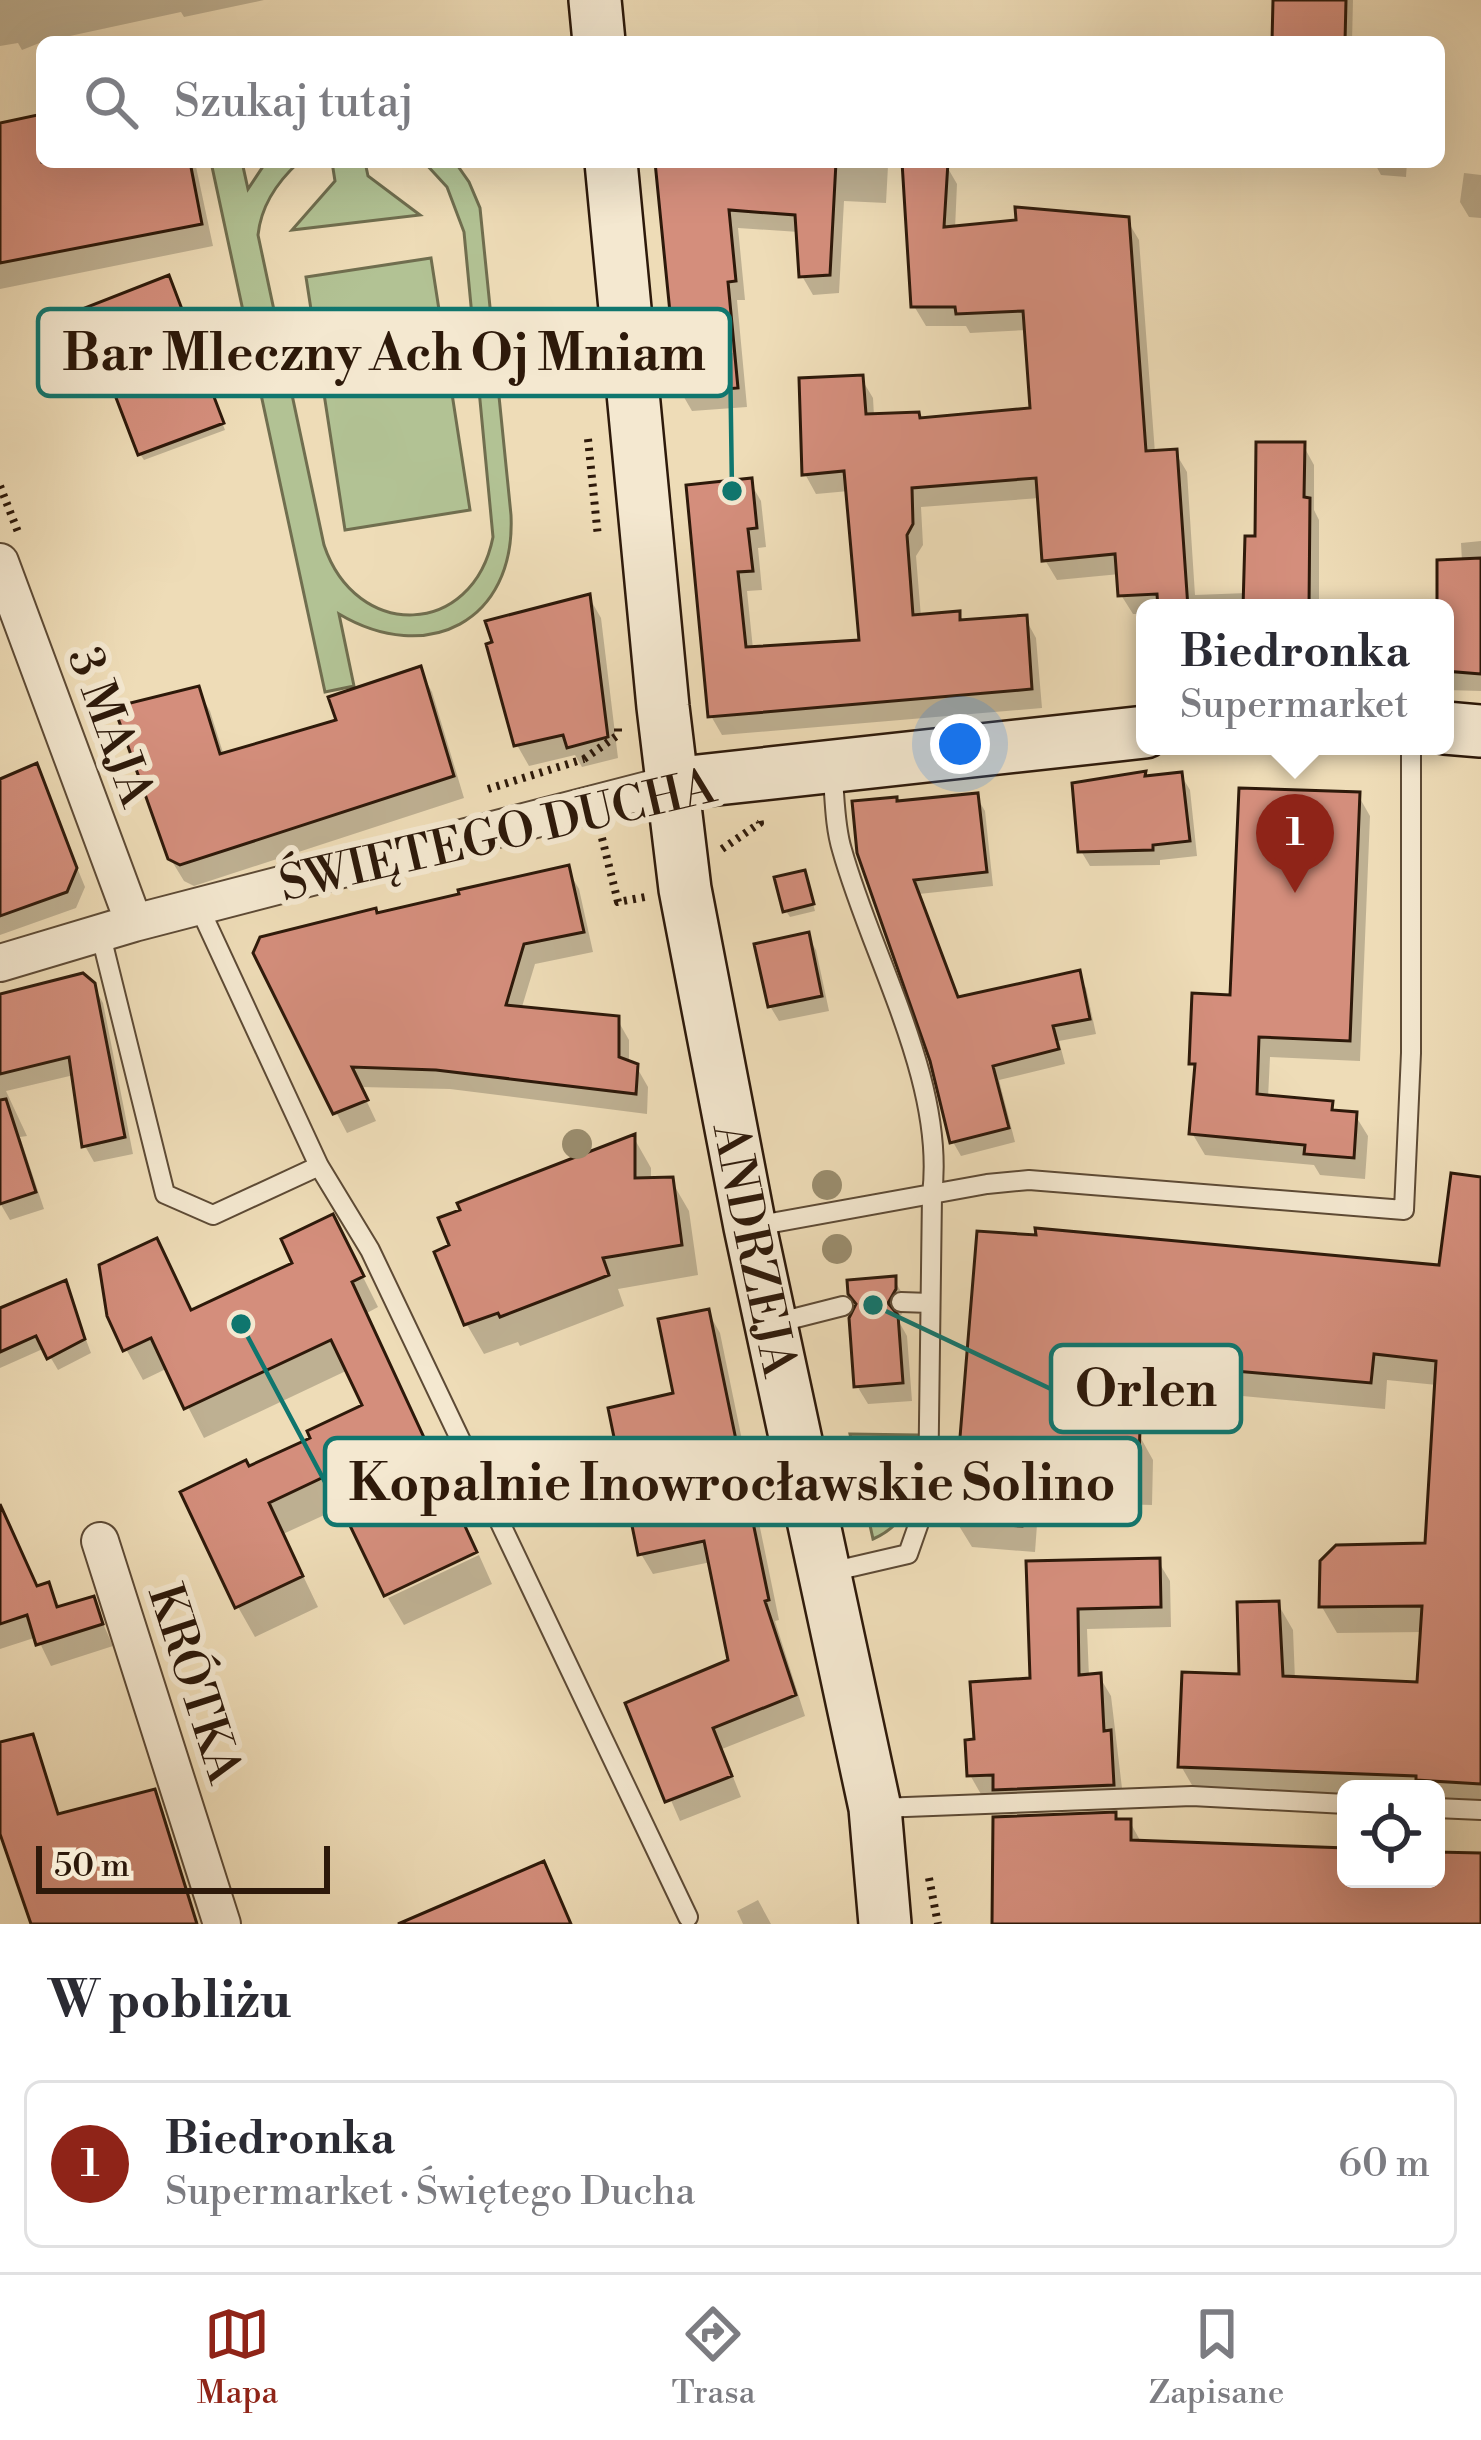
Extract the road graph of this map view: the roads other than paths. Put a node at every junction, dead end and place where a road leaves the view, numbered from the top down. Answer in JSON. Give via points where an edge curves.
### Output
{"nodes":[{"id":1,"x":596,"y":0,"type":"edge"},
{"id":2,"x":599,"y":36,"type":"edge"},
{"id":3,"x":611,"y":168,"type":"edge"},
{"id":4,"x":13,"y":557,"type":"edge"},
{"id":5,"x":1136,"y":733,"type":"edge"},
{"id":6,"x":1411,"y":755,"type":"edge"},
{"id":7,"x":832,"y":766,"type":"junction"},
{"id":8,"x":671,"y":784,"type":"junction"},
{"id":9,"x":199,"y":907,"type":"junction"},
{"id":10,"x":117,"y":927,"type":"junction"},
{"id":11,"x":0,"y":963,"type":"edge"},
{"id":12,"x":319,"y":1166,"type":"junction"},
{"id":13,"x":932,"y":1195,"type":"junction"},
{"id":14,"x":750,"y":1227,"type":"junction"},
{"id":15,"x":901,"y":1302,"type":"dead end"},
{"id":16,"x":930,"y":1303,"type":"junction"},
{"id":17,"x":843,"y":1306,"type":"dead end"},
{"id":18,"x":772,"y":1324,"type":"junction"},
{"id":19,"x":100,"y":1541,"type":"dead end"},
{"id":20,"x":826,"y":1573,"type":"junction"},
{"id":21,"x":1337,"y":1804,"type":"edge"},
{"id":22,"x":875,"y":1808,"type":"junction"},
{"id":23,"x":1445,"y":1808,"type":"edge"},
{"id":24,"x":1481,"y":1810,"type":"edge"},
{"id":25,"x":688,"y":1917,"type":"dead end"},
{"id":26,"x":222,"y":1924,"type":"edge"},
{"id":27,"x":886,"y":1924,"type":"edge"}],
"edges":[{"from":1,"to":2,"type":"street"},
{"from":3,"to":8,"type":"street","name":"ANDRZEJA"},
{"from":4,"to":10,"type":"street","name":"3 MAJA"},
{"from":5,"to":7,"type":"street","name":"ŚWIĘTEGO DUCHA"},
{"from":6,"to":13,"type":"lane","via":[[1404,1210],[1029,1180]]},
{"from":7,"to":8,"type":"street","name":"ŚWIĘTEGO DUCHA"},
{"from":7,"to":13,"type":"lane","via":[[840,846],[921,1081],[937,1159]]},
{"from":8,"to":9,"type":"street","name":"ŚWIĘTEGO DUCHA"},
{"from":8,"to":14,"type":"street","name":"ANDRZEJA"},
{"from":9,"to":10,"type":"street","name":"ŚWIĘTEGO DUCHA"},
{"from":9,"to":12,"type":"lane"},
{"from":10,"to":11,"type":"street","name":"ŚWIĘTEGO DUCHA"},
{"from":10,"to":12,"type":"lane","via":[[164,1193],[213,1215]]},
{"from":12,"to":25,"type":"lane","via":[[370,1250]]},
{"from":13,"to":14,"type":"lane"},
{"from":13,"to":16,"type":"lane"},
{"from":14,"to":18,"type":"street","name":"ANDRZEJA"},
{"from":15,"to":16,"type":"lane"},
{"from":16,"to":20,"type":"lane","via":[[928,1497],[908,1554]]},
{"from":17,"to":18,"type":"lane"},
{"from":18,"to":20,"type":"street","name":"ANDRZEJA"},
{"from":19,"to":26,"type":"street","name":"KRÓTKA"},
{"from":20,"to":22,"type":"street","name":"ANDRZEJA"},
{"from":21,"to":22,"type":"lane","via":[[1192,1796]]},
{"from":22,"to":27,"type":"street","name":"ANDRZEJA"},
{"from":23,"to":24,"type":"lane"}]}
